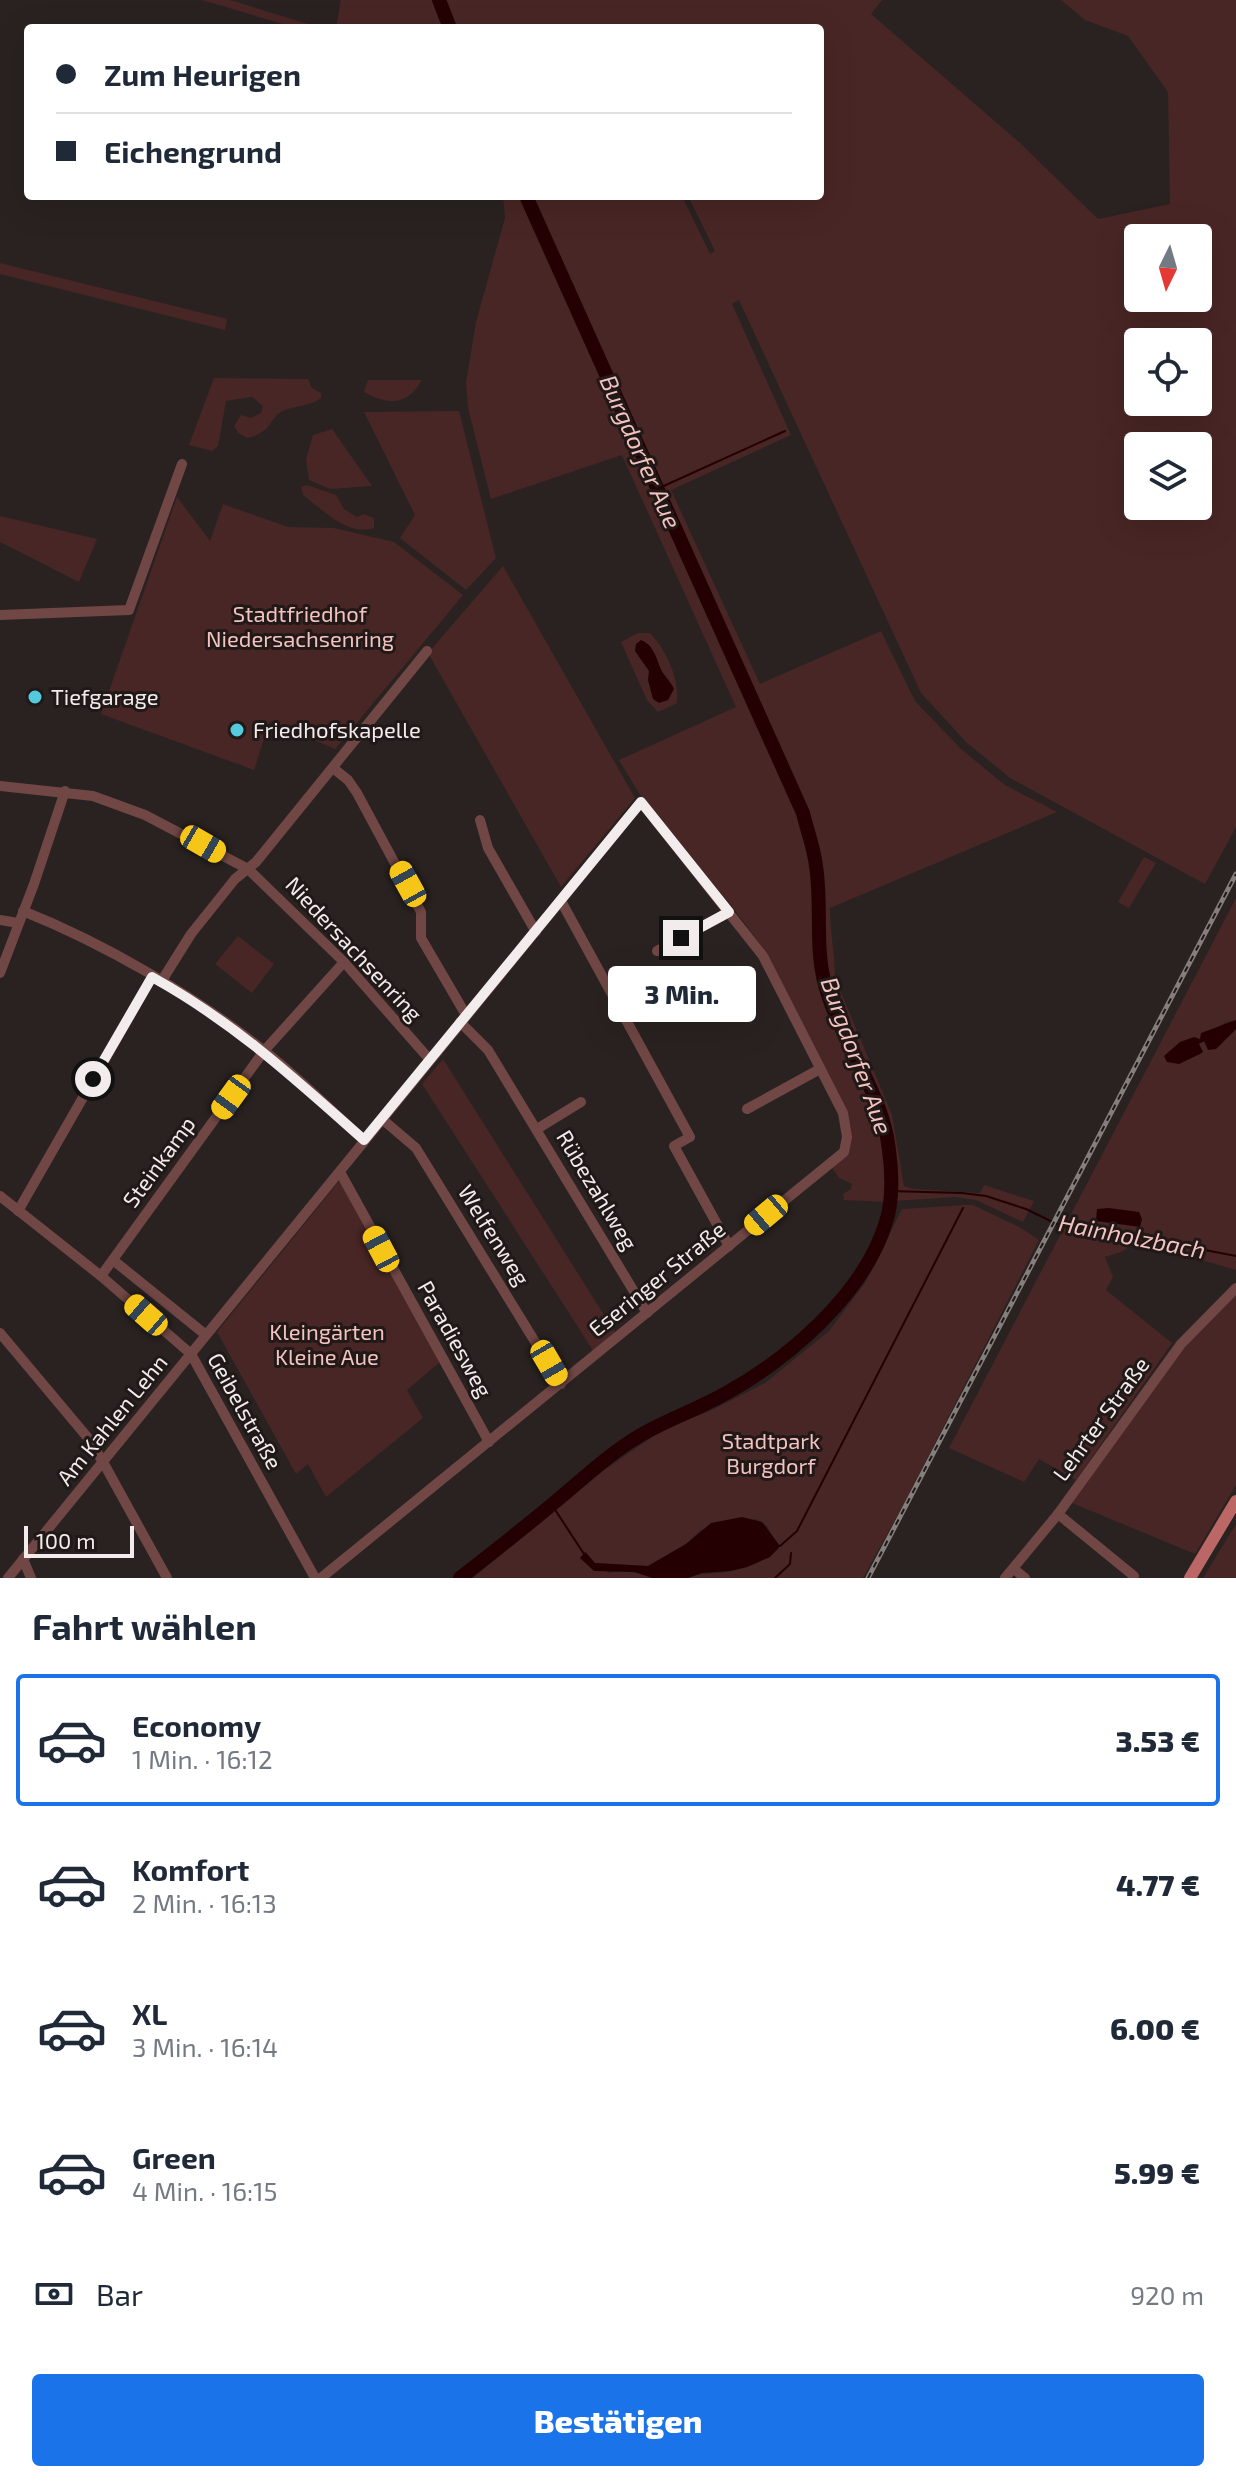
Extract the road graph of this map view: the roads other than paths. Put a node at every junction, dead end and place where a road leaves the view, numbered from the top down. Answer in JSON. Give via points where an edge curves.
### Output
{"nodes":[{"id":1,"x":182,"y":464,"type":"dead end"},
{"id":2,"x":0,"y":615,"type":"edge"},
{"id":3,"x":427,"y":651,"type":"dead end"},
{"id":4,"x":333,"y":768,"type":"junction"},
{"id":5,"x":0,"y":786,"type":"edge"},
{"id":6,"x":65,"y":791,"type":"junction"},
{"id":7,"x":480,"y":820,"type":"dead end"},
{"id":8,"x":248,"y":869,"type":"junction"},
{"id":9,"x":561,"y":901,"type":"junction"},
{"id":10,"x":23,"y":911,"type":"junction"},
{"id":11,"x":729,"y":912,"type":"junction"},
{"id":12,"x":0,"y":920,"type":"edge"},
{"id":13,"x":18,"y":923,"type":"junction"},
{"id":14,"x":536,"y":932,"type":"junction"},
{"id":15,"x":657,"y":951,"type":"dead end"},
{"id":16,"x":344,"y":962,"type":"junction"},
{"id":17,"x":0,"y":973,"type":"edge"},
{"id":18,"x":156,"y":980,"type":"junction"},
{"id":19,"x":463,"y":1019,"type":"junction"},
{"id":20,"x":264,"y":1051,"type":"junction"},
{"id":21,"x":430,"y":1060,"type":"junction"},
{"id":22,"x":820,"y":1069,"type":"junction"},
{"id":23,"x":581,"y":1102,"type":"dead end"},
{"id":24,"x":747,"y":1109,"type":"dead end"},
{"id":25,"x":382,"y":1119,"type":"junction"},
{"id":26,"x":537,"y":1129,"type":"junction"},
{"id":27,"x":364,"y":1140,"type":"junction"},
{"id":28,"x":340,"y":1172,"type":"junction"},
{"id":29,"x":0,"y":1196,"type":"edge"},
{"id":30,"x":18,"y":1211,"type":"junction"},
{"id":31,"x":729,"y":1246,"type":"junction"},
{"id":32,"x":113,"y":1260,"type":"junction"},
{"id":33,"x":101,"y":1276,"type":"junction"},
{"id":34,"x":1236,"y":1288,"type":"edge"},
{"id":35,"x":647,"y":1313,"type":"junction"},
{"id":36,"x":0,"y":1333,"type":"edge"},
{"id":37,"x":206,"y":1335,"type":"junction"},
{"id":38,"x":191,"y":1354,"type":"junction"},
{"id":39,"x":561,"y":1384,"type":"junction"},
{"id":40,"x":489,"y":1442,"type":"junction"},
{"id":41,"x":103,"y":1462,"type":"junction"},
{"id":42,"x":1236,"y":1501,"type":"edge"},
{"id":43,"x":1058,"y":1514,"type":"junction"},
{"id":44,"x":23,"y":1559,"type":"junction"},
{"id":45,"x":1014,"y":1569,"type":"junction"},
{"id":46,"x":1134,"y":1576,"type":"dead end"},
{"id":47,"x":8,"y":1578,"type":"edge"},
{"id":48,"x":31,"y":1578,"type":"edge"},
{"id":49,"x":167,"y":1578,"type":"edge"},
{"id":50,"x":318,"y":1578,"type":"edge"},
{"id":51,"x":1005,"y":1578,"type":"edge"},
{"id":52,"x":1025,"y":1578,"type":"edge"},
{"id":53,"x":1190,"y":1578,"type":"edge"}],
"edges":[{"from":1,"to":2,"type":"street","via":[[129,610]]},
{"from":3,"to":4,"type":"street"},
{"from":4,"to":8,"type":"street"},
{"from":4,"to":19,"type":"street","name":"Rübezahlweg","via":[[357,793],[408,884],[421,912],[421,938]]},
{"from":5,"to":6,"type":"street","name":"Niedersachsenring"},
{"from":6,"to":8,"type":"street","name":"Niedersachsenring","via":[[145,815]]},
{"from":6,"to":10,"type":"street"},
{"from":7,"to":14,"type":"street","via":[[488,848]]},
{"from":8,"to":16,"type":"street","name":"Niedersachsenring"},
{"from":8,"to":18,"type":"street"},
{"from":9,"to":11,"type":"street","name":"Am Kahlen Lehn","via":[[641,802]]},
{"from":9,"to":14,"type":"street","name":"Am Kahlen Lehn"},
{"from":9,"to":31,"type":"street","via":[[690,1137],[674,1146]]},
{"from":10,"to":13,"type":"street"},
{"from":10,"to":18,"type":"street","via":[[75,932]]},
{"from":11,"to":15,"type":"street"},
{"from":11,"to":22,"type":"street","via":[[763,956]]},
{"from":12,"to":13,"type":"street"},
{"from":13,"to":17,"type":"street"},
{"from":14,"to":19,"type":"street","name":"Am Kahlen Lehn"},
{"from":16,"to":20,"type":"street","name":"Steinkamp"},
{"from":16,"to":21,"type":"street","name":"Niedersachsenring"},
{"from":18,"to":20,"type":"street"},
{"from":18,"to":30,"type":"street"},
{"from":19,"to":21,"type":"street","name":"Am Kahlen Lehn"},
{"from":19,"to":26,"type":"street","name":"Rübezahlweg"},
{"from":20,"to":27,"type":"street"},
{"from":20,"to":32,"type":"street","name":"Steinkamp"},
{"from":21,"to":25,"type":"street","name":"Am Kahlen Lehn"},
{"from":22,"to":24,"type":"street"},
{"from":22,"to":31,"type":"street","name":"Eseringer Straße","via":[[843,1113],[844,1152]]},
{"from":23,"to":26,"type":"street","name":"Rübezahlweg"},
{"from":25,"to":27,"type":"street","name":"Am Kahlen Lehn"},
{"from":25,"to":39,"type":"street","name":"Welfenweg","via":[[416,1148]]},
{"from":26,"to":35,"type":"street","name":"Rübezahlweg"},
{"from":27,"to":28,"type":"street","name":"Am Kahlen Lehn"},
{"from":28,"to":37,"type":"street","name":"Am Kahlen Lehn"},
{"from":28,"to":40,"type":"street","name":"Paradiesweg"},
{"from":29,"to":30,"type":"street","name":"Geibelstraße"},
{"from":30,"to":33,"type":"street","name":"Geibelstraße"},
{"from":31,"to":35,"type":"street","name":"Eseringer Straße"},
{"from":32,"to":33,"type":"street","name":"Steinkamp"},
{"from":32,"to":37,"type":"street","name":"Geibelstraße"},
{"from":33,"to":38,"type":"street","name":"Geibelstraße"},
{"from":34,"to":43,"type":"street","name":"Lehrter Straße","via":[[1181,1344]]},
{"from":35,"to":39,"type":"street","name":"Eseringer Straße"},
{"from":36,"to":41,"type":"street","via":[[75,1420]]},
{"from":37,"to":38,"type":"street","name":"Am Kahlen Lehn"},
{"from":38,"to":41,"type":"street","name":"Am Kahlen Lehn"},
{"from":38,"to":50,"type":"street","name":"Geibelstraße"},
{"from":39,"to":40,"type":"street","name":"Eseringer Straße"},
{"from":40,"to":50,"type":"street","name":"Eseringer Straße"},
{"from":41,"to":44,"type":"street","name":"Am Kahlen Lehn"},
{"from":41,"to":49,"type":"street"},
{"from":42,"to":53,"type":"main road"},
{"from":43,"to":45,"type":"street","name":"Lehrter Straße"},
{"from":43,"to":46,"type":"street"},
{"from":44,"to":47,"type":"street","name":"Am Kahlen Lehn"},
{"from":44,"to":48,"type":"street"},
{"from":45,"to":51,"type":"street","name":"Lehrter Straße"},
{"from":45,"to":52,"type":"street"}]}
